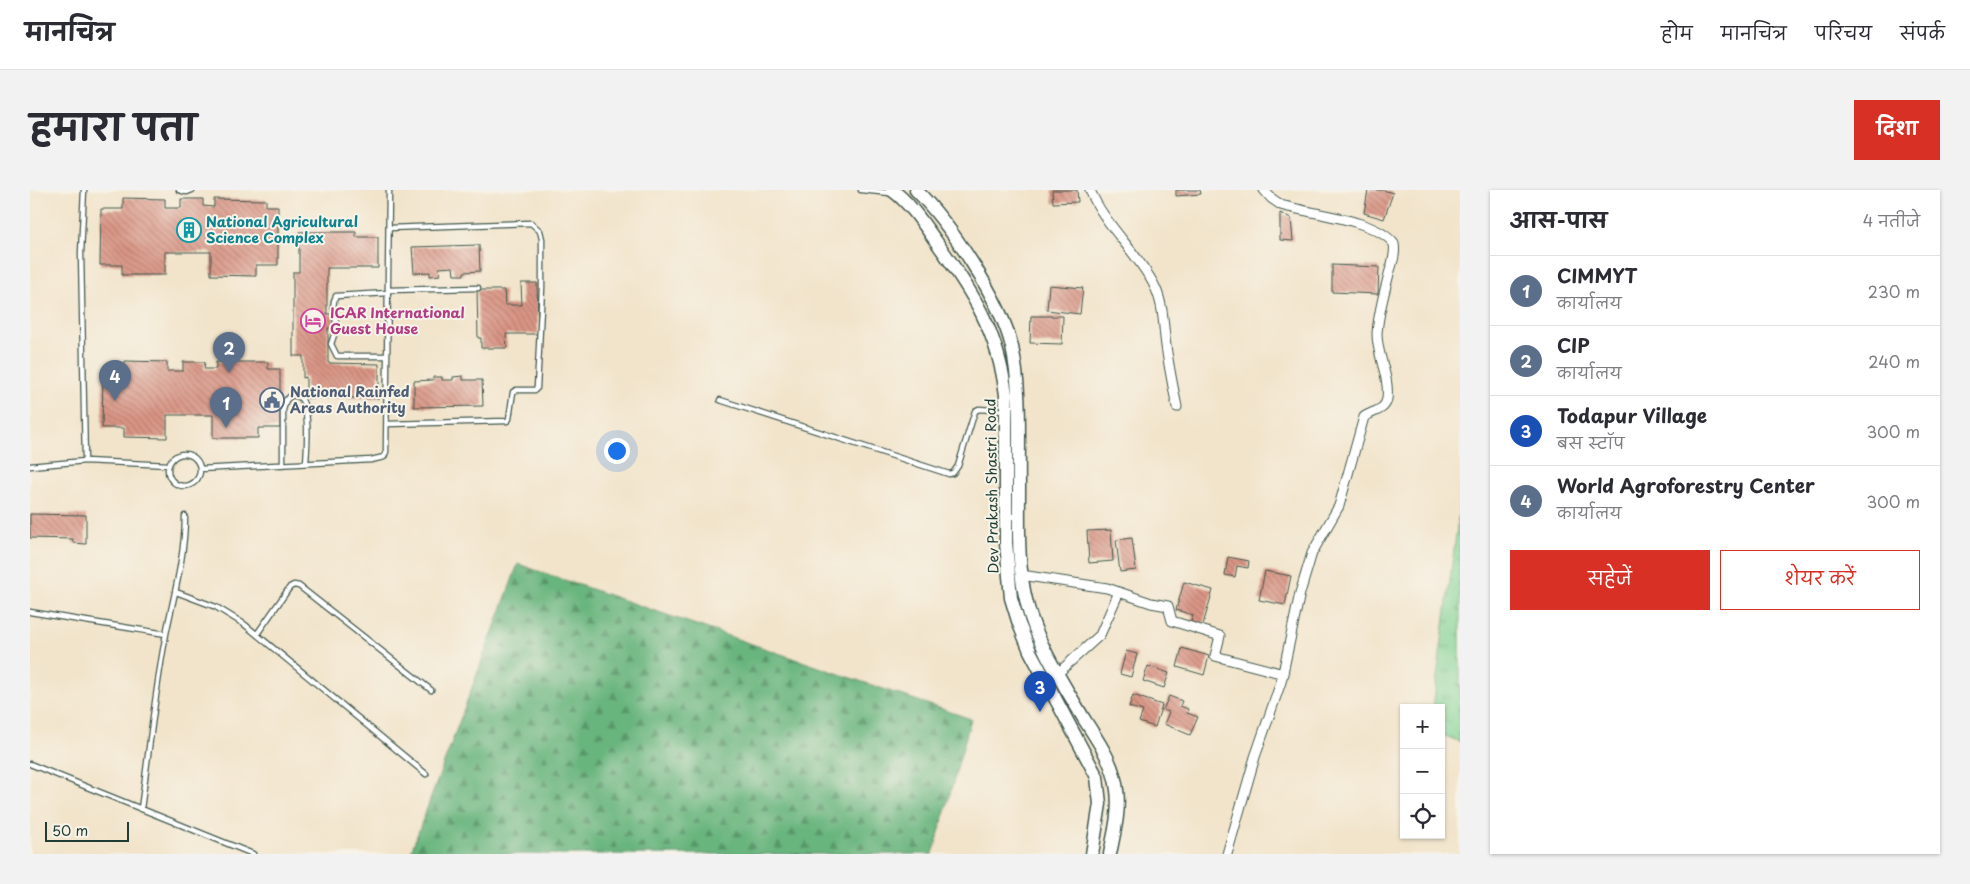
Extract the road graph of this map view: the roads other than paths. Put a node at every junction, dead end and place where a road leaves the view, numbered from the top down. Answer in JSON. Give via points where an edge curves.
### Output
{"nodes":[{"id":1,"x":84,"y":190,"type":"edge"},
{"id":2,"x":179,"y":190,"type":"edge"},
{"id":3,"x":192,"y":190,"type":"edge"},
{"id":4,"x":389,"y":190,"type":"edge"},
{"id":5,"x":861,"y":190,"type":"edge"},
{"id":6,"x":916,"y":190,"type":"edge"},
{"id":7,"x":1090,"y":190,"type":"edge"},
{"id":8,"x":1264,"y":190,"type":"edge"},
{"id":9,"x":895,"y":192,"type":"edge"},
{"id":10,"x":389,"y":228,"type":"junction"},
{"id":11,"x":478,"y":288,"type":"dead end"},
{"id":12,"x":388,"y":292,"type":"junction"},
{"id":13,"x":387,"y":356,"type":"junction"},
{"id":14,"x":720,"y":400,"type":"dead end"},
{"id":15,"x":1177,"y":407,"type":"dead end"},
{"id":16,"x":1006,"y":411,"type":"junction"},
{"id":17,"x":387,"y":424,"type":"junction"},
{"id":18,"x":85,"y":461,"type":"junction"},
{"id":19,"x":306,"y":464,"type":"junction"},
{"id":20,"x":169,"y":465,"type":"junction"},
{"id":21,"x":283,"y":465,"type":"junction"},
{"id":22,"x":30,"y":466,"type":"edge"},
{"id":23,"x":200,"y":469,"type":"junction"},
{"id":24,"x":185,"y":516,"type":"dead end"},
{"id":25,"x":1021,"y":575,"type":"junction"},
{"id":26,"x":176,"y":592,"type":"junction"},
{"id":27,"x":1119,"y":592,"type":"junction"},
{"id":28,"x":30,"y":612,"type":"edge"},
{"id":29,"x":166,"y":634,"type":"junction"},
{"id":30,"x":257,"y":634,"type":"junction"},
{"id":31,"x":1058,"y":673,"type":"junction"},
{"id":32,"x":1284,"y":674,"type":"junction"},
{"id":33,"x":431,"y":690,"type":"dead end"},
{"id":34,"x":30,"y":764,"type":"edge"},
{"id":35,"x":426,"y":774,"type":"dead end"},
{"id":36,"x":141,"y":809,"type":"junction"},
{"id":37,"x":253,"y":854,"type":"edge"},
{"id":38,"x":1092,"y":854,"type":"edge"},
{"id":39,"x":1110,"y":854,"type":"edge"},
{"id":40,"x":1227,"y":854,"type":"edge"}],
"edges":[{"from":1,"to":18,"type":"lane"},
{"from":2,"to":3,"type":"lane"},
{"from":4,"to":10,"type":"lane"},
{"from":5,"to":9,"type":"lane"},
{"from":6,"to":25,"type":"street","name":"Dev Prakash Shastri Road","via":[[955,239],[989,292],[1012,348],[1019,420]]},
{"from":7,"to":15,"type":"street","via":[[1101,211],[1154,284],[1163,314]]},
{"from":8,"to":32,"type":"street","via":[[1281,205],[1356,222],[1385,236],[1395,248],[1378,333],[1386,400],[1382,408],[1364,417],[1339,506],[1312,553],[1300,593]]},
{"from":9,"to":16,"type":"street","name":"Dev Prakash Shastri Road","via":[[939,245],[981,309],[1001,364]]},
{"from":10,"to":12,"type":"lane"},
{"from":10,"to":17,"type":"lane","via":[[530,223],[540,231],[542,239],[542,288],[537,388],[513,392],[507,421]]},
{"from":11,"to":12,"type":"lane"},
{"from":12,"to":13,"type":"lane"},
{"from":12,"to":13,"type":"lane","via":[[336,296],[332,310],[336,325],[331,344],[337,356]]},
{"from":13,"to":17,"type":"lane"},
{"from":14,"to":16,"type":"lane","via":[[949,474],[958,466],[974,411]]},
{"from":16,"to":38,"type":"street","name":"Dev Prakash Shastri Road","via":[[1006,535],[1011,598],[1026,644],[1097,777],[1100,804]]},
{"from":17,"to":19,"type":"lane","via":[[384,457]]},
{"from":18,"to":20,"type":"lane"},
{"from":18,"to":22,"type":"lane"},
{"from":19,"to":21,"type":"lane"},
{"from":19,"to":21,"type":"lane","via":[[306,413],[302,400],[292,395],[286,400],[284,410]]},
{"from":20,"to":23,"type":"lane","via":[[176,456],[186,454],[196,459]]},
{"from":20,"to":23,"type":"lane","via":[[172,479],[180,485],[194,482]]},
{"from":21,"to":23,"type":"lane"},
{"from":24,"to":26,"type":"lane"},
{"from":25,"to":27,"type":"street"},
{"from":25,"to":31,"type":"street","name":"Dev Prakash Shastri Road","via":[[1029,612]]},
{"from":26,"to":29,"type":"lane"},
{"from":26,"to":30,"type":"lane","via":[[216,607]]},
{"from":27,"to":31,"type":"street","via":[[1100,635]]},
{"from":27,"to":32,"type":"street","via":[[1168,606],[1172,621],[1220,636],[1215,656]]},
{"from":28,"to":29,"type":"lane"},
{"from":29,"to":36,"type":"lane"},
{"from":30,"to":33,"type":"lane","via":[[290,587],[299,586]]},
{"from":30,"to":35,"type":"lane"},
{"from":31,"to":39,"type":"street","name":"Dev Prakash Shastri Road","via":[[1113,771],[1118,812]]},
{"from":32,"to":40,"type":"street","via":[[1255,756]]},
{"from":34,"to":36,"type":"lane"},
{"from":36,"to":37,"type":"lane"}]}
